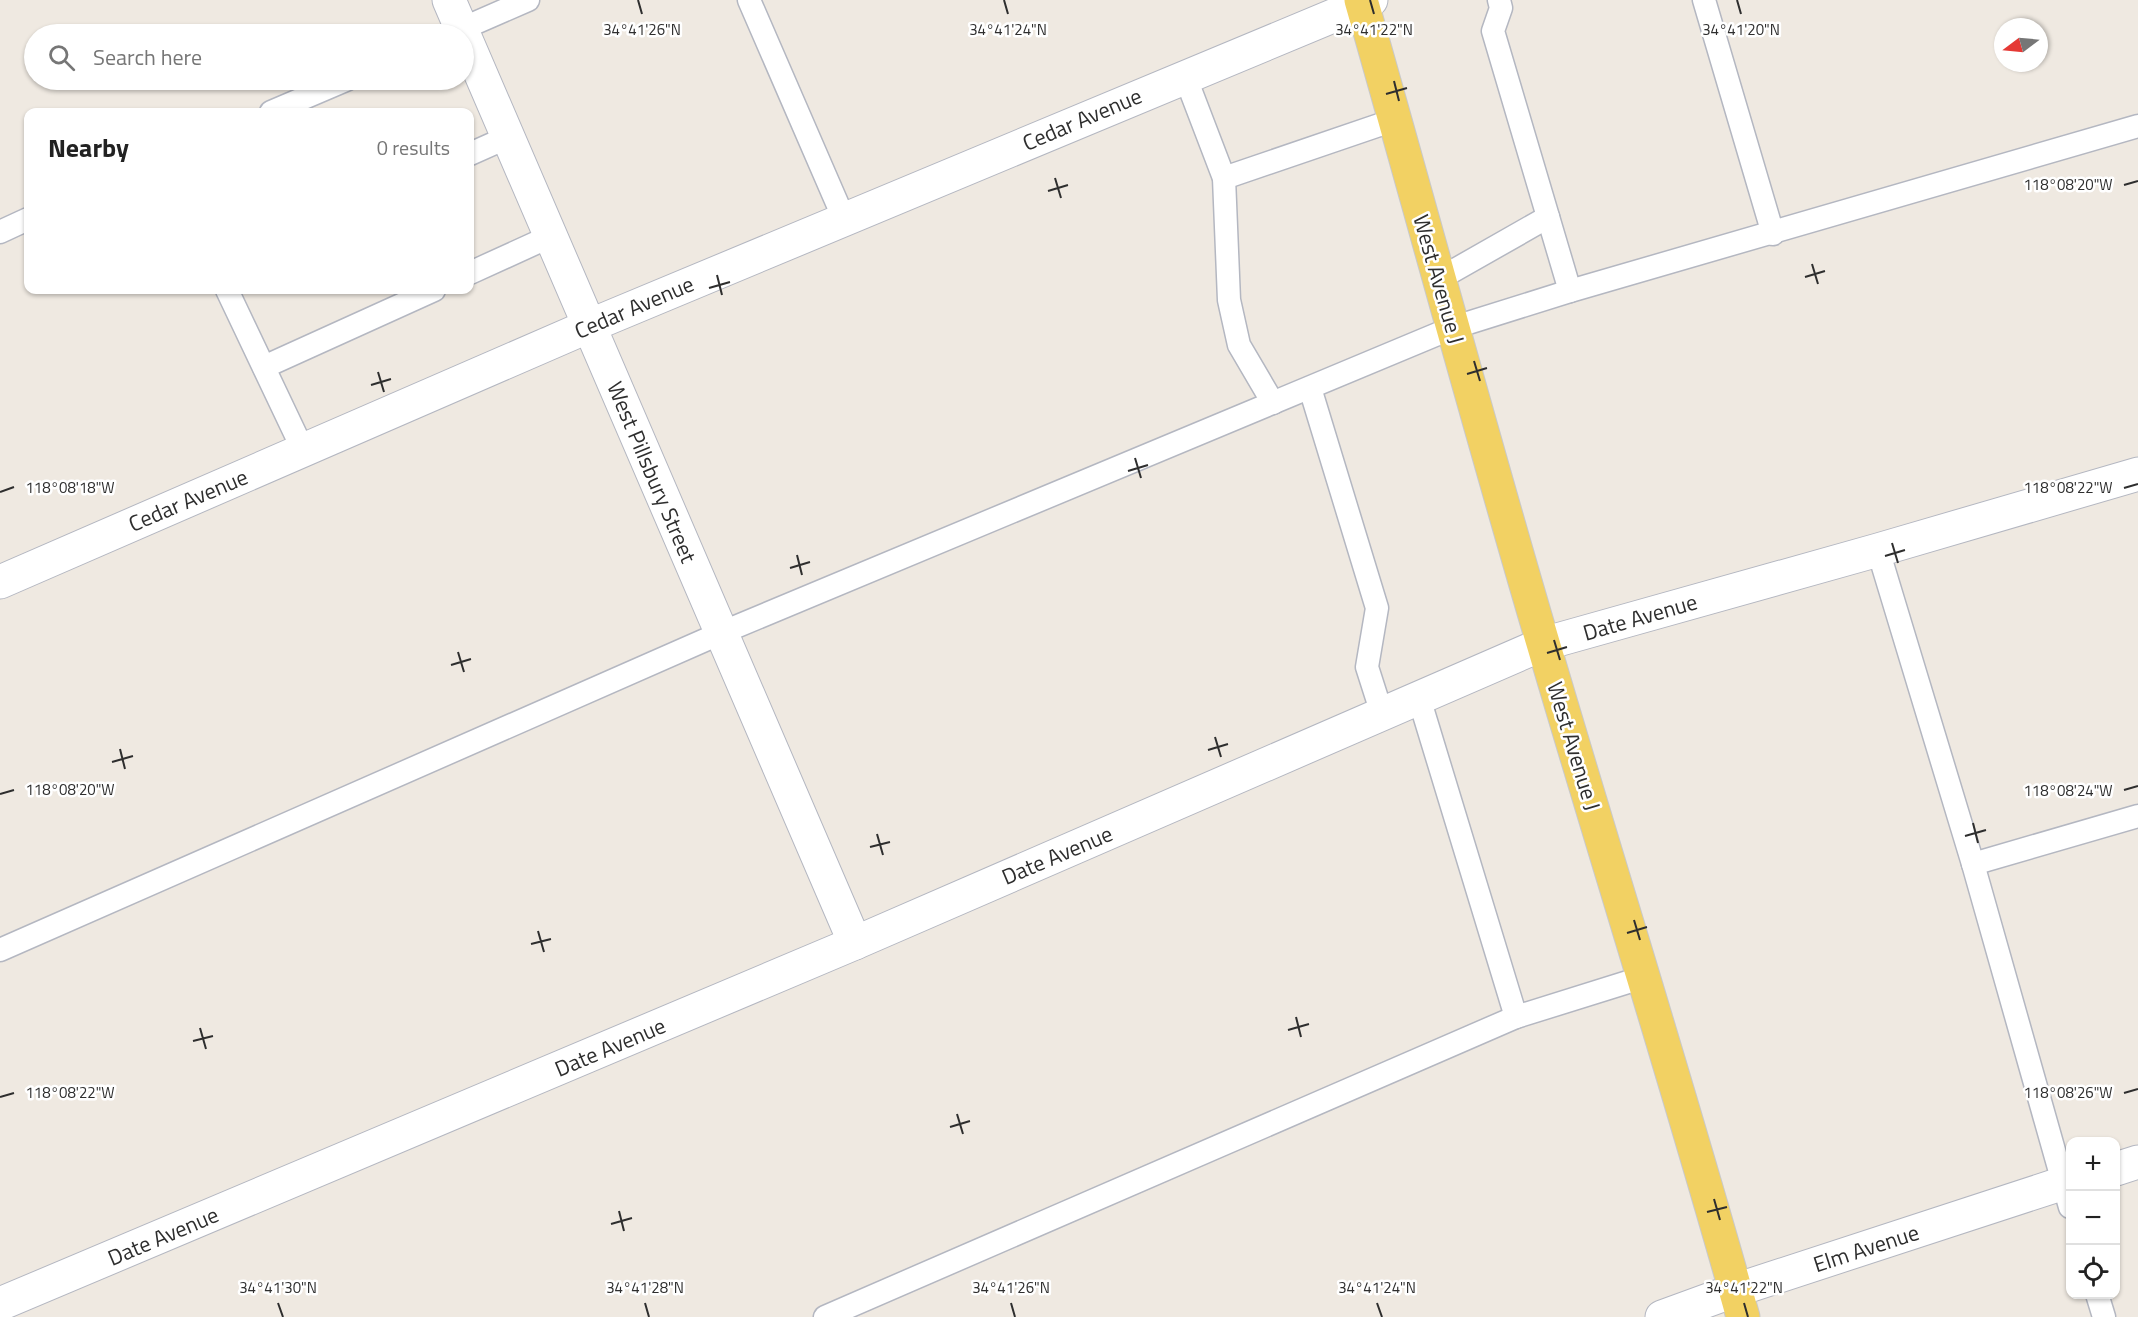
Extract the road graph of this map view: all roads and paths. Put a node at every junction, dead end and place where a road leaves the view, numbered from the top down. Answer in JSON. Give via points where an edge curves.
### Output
{"nodes":[{"id":1,"x":528,"y":0,"type":"edge"},
{"id":2,"x":748,"y":0,"type":"edge"},
{"id":3,"x":1498,"y":0,"type":"edge"},
{"id":4,"x":1704,"y":0,"type":"edge"},
{"id":5,"x":1365,"y":1,"type":"edge"},
{"id":6,"x":453,"y":21,"type":"edge"},
{"id":7,"x":474,"y":65,"type":"edge"},
{"id":8,"x":1185,"y":76,"type":"junction"},
{"id":9,"x":323,"y":90,"type":"edge"},
{"id":10,"x":280,"y":108,"type":"edge"},
{"id":11,"x":1394,"y":120,"type":"junction"},
{"id":12,"x":2138,"y":126,"type":"edge"},
{"id":13,"x":508,"y":137,"type":"junction"},
{"id":14,"x":474,"y":152,"type":"edge"},
{"id":15,"x":1224,"y":178,"type":"junction"},
{"id":16,"x":1548,"y":217,"type":"junction"},
{"id":17,"x":844,"y":219,"type":"junction"},
{"id":18,"x":24,"y":221,"type":"edge"},
{"id":19,"x":0,"y":232,"type":"edge"},
{"id":20,"x":1773,"y":234,"type":"junction"},
{"id":21,"x":551,"y":236,"type":"junction"},
{"id":22,"x":474,"y":271,"type":"edge"},
{"id":23,"x":1439,"y":279,"type":"junction"},
{"id":24,"x":1570,"y":291,"type":"junction"},
{"id":25,"x":229,"y":294,"type":"edge"},
{"id":26,"x":425,"y":294,"type":"edge"},
{"id":27,"x":589,"y":326,"type":"junction"},
{"id":28,"x":1452,"y":328,"type":"junction"},
{"id":29,"x":264,"y":367,"type":"junction"},
{"id":30,"x":1310,"y":388,"type":"junction"},
{"id":31,"x":1273,"y":403,"type":"junction"},
{"id":32,"x":303,"y":450,"type":"junction"},
{"id":33,"x":2138,"y":474,"type":"edge"},
{"id":34,"x":1878,"y":550,"type":"junction"},
{"id":35,"x":0,"y":582,"type":"edge"},
{"id":36,"x":721,"y":633,"type":"junction"},
{"id":37,"x":1543,"y":644,"type":"junction"},
{"id":38,"x":1419,"y":698,"type":"junction"},
{"id":39,"x":1382,"y":714,"type":"junction"},
{"id":40,"x":2138,"y":816,"type":"edge"},
{"id":41,"x":1973,"y":864,"type":"junction"},
{"id":42,"x":855,"y":943,"type":"junction"},
{"id":43,"x":0,"y":950,"type":"edge"},
{"id":44,"x":1644,"y":977,"type":"junction"},
{"id":45,"x":1516,"y":1017,"type":"junction"},
{"id":46,"x":2138,"y":1162,"type":"edge"},
{"id":47,"x":2120,"y":1167,"type":"edge"},
{"id":48,"x":2066,"y":1183,"type":"edge"},
{"id":49,"x":2066,"y":1191,"type":"edge"},
{"id":50,"x":2099,"y":1299,"type":"edge"},
{"id":51,"x":0,"y":1304,"type":"edge"},
{"id":52,"x":1740,"y":1304,"type":"edge"},
{"id":53,"x":825,"y":1317,"type":"edge"},
{"id":54,"x":1662,"y":1317,"type":"edge"},
{"id":55,"x":2104,"y":1317,"type":"edge"}],
"edges":[{"from":1,"to":6,"type":"lane"},
{"from":2,"to":17,"type":"lane"},
{"from":3,"to":16,"type":"lane","via":[[1501,8],[1493,31]]},
{"from":4,"to":20,"type":"lane"},
{"from":5,"to":8,"type":"street","name":"Cedar Avenue"},
{"from":5,"to":11,"type":"main road","name":"West Avenue J"},
{"from":7,"to":13,"type":"street","name":"West Pillsbury Street"},
{"from":8,"to":15,"type":"lane"},
{"from":8,"to":17,"type":"street","name":"Cedar Avenue"},
{"from":9,"to":10,"type":"lane"},
{"from":11,"to":15,"type":"lane"},
{"from":11,"to":23,"type":"main road","name":"West Avenue J"},
{"from":12,"to":20,"type":"lane"},
{"from":13,"to":14,"type":"lane"},
{"from":13,"to":21,"type":"street","name":"West Pillsbury Street"},
{"from":15,"to":31,"type":"lane","via":[[1229,300],[1239,345]]},
{"from":16,"to":23,"type":"lane"},
{"from":16,"to":24,"type":"lane"},
{"from":17,"to":27,"type":"street","name":"Cedar Avenue"},
{"from":18,"to":19,"type":"lane"},
{"from":20,"to":24,"type":"lane"},
{"from":21,"to":22,"type":"lane"},
{"from":21,"to":27,"type":"street","name":"West Pillsbury Street"},
{"from":23,"to":28,"type":"main road","name":"West Avenue J"},
{"from":24,"to":28,"type":"lane"},
{"from":25,"to":29,"type":"lane"},
{"from":26,"to":29,"type":"lane"},
{"from":27,"to":32,"type":"street","name":"Cedar Avenue"},
{"from":27,"to":36,"type":"street","name":"West Pillsbury Street"},
{"from":28,"to":30,"type":"lane"},
{"from":28,"to":37,"type":"main road","name":"West Avenue J"},
{"from":29,"to":32,"type":"lane"},
{"from":30,"to":31,"type":"lane"},
{"from":30,"to":39,"type":"lane","via":[[1377,609],[1367,667]]},
{"from":31,"to":36,"type":"lane"},
{"from":32,"to":35,"type":"street","name":"Cedar Avenue"},
{"from":33,"to":34,"type":"street","name":"Date Avenue"},
{"from":34,"to":37,"type":"street","name":"Date Avenue"},
{"from":34,"to":41,"type":"lane"},
{"from":36,"to":42,"type":"street","name":"West Pillsbury Street"},
{"from":36,"to":43,"type":"lane"},
{"from":37,"to":38,"type":"street","name":"Date Avenue"},
{"from":37,"to":44,"type":"main road","name":"West Avenue J"},
{"from":38,"to":39,"type":"street","name":"Date Avenue"},
{"from":38,"to":45,"type":"lane"},
{"from":39,"to":42,"type":"street","name":"Date Avenue"},
{"from":40,"to":41,"type":"lane"},
{"from":41,"to":48,"type":"lane"},
{"from":42,"to":51,"type":"street","name":"Date Avenue"},
{"from":44,"to":45,"type":"lane"},
{"from":44,"to":52,"type":"main road","name":"West Avenue J"},
{"from":45,"to":53,"type":"lane"},
{"from":46,"to":47,"type":"street"},
{"from":49,"to":52,"type":"street","name":"Elm Avenue"},
{"from":50,"to":55,"type":"lane"},
{"from":52,"to":54,"type":"street","name":"Elm Avenue"}]}
